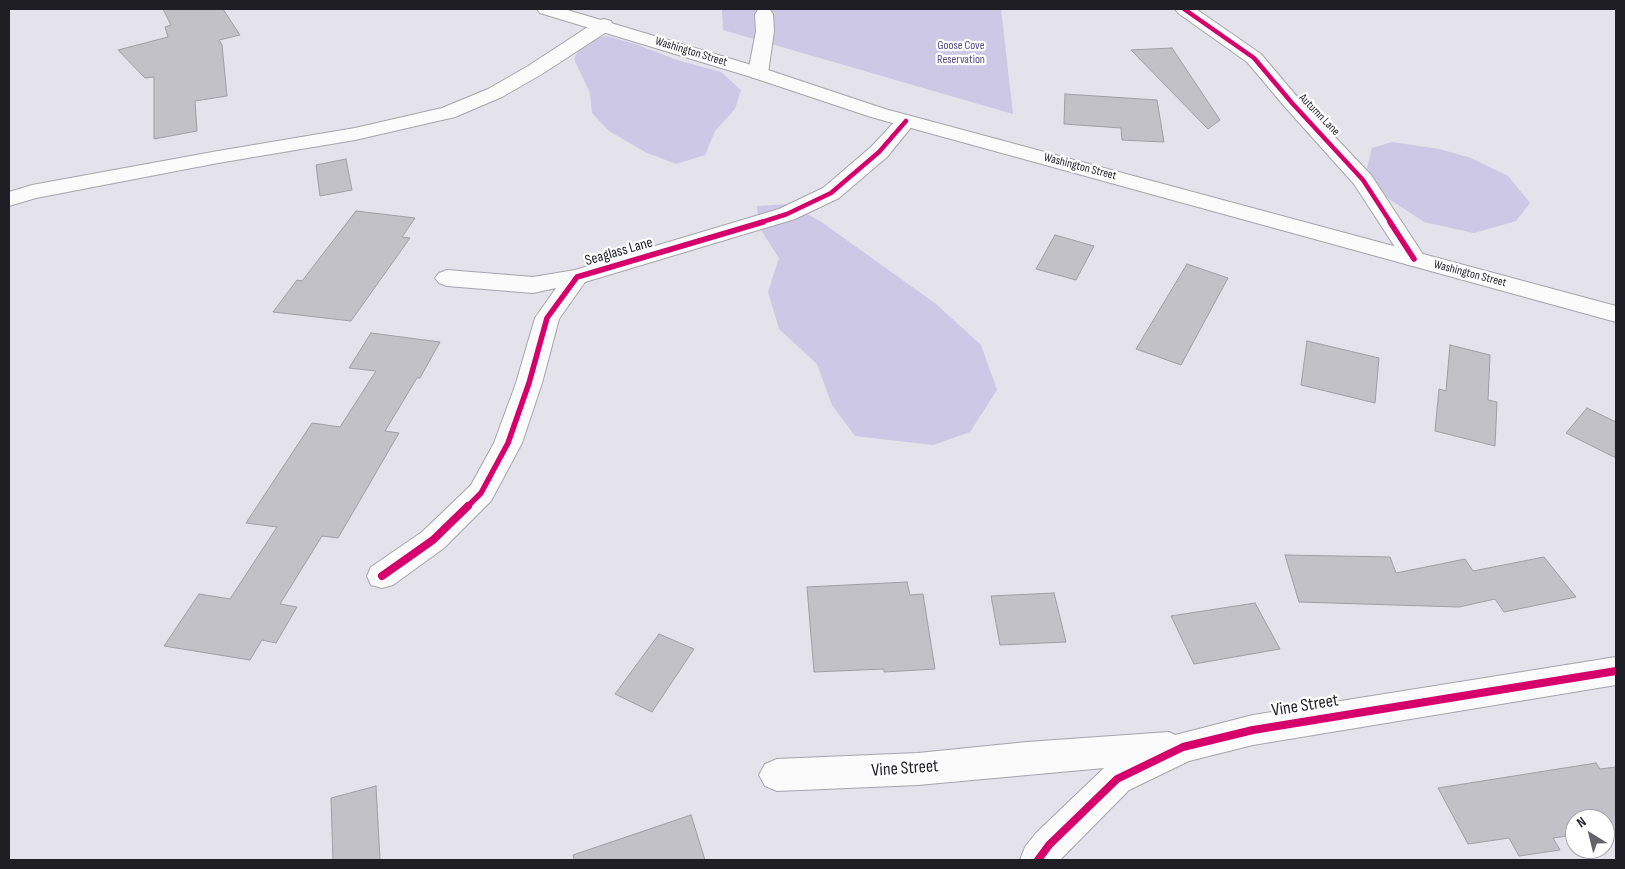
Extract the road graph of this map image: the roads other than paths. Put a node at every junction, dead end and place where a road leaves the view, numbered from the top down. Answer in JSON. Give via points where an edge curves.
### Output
{"nodes":[{"id":1,"x":546,"y":9,"type":"edge"},
{"id":2,"x":1184,"y":9,"type":"edge"},
{"id":3,"x":764,"y":14,"type":"dead end"},
{"id":4,"x":604,"y":25,"type":"junction"},
{"id":5,"x":758,"y":73,"type":"junction"},
{"id":6,"x":906,"y":121,"type":"junction"},
{"id":7,"x":9,"y":199,"type":"edge"},
{"id":8,"x":1414,"y":259,"type":"junction"},
{"id":9,"x":577,"y":276,"type":"junction"},
{"id":10,"x":447,"y":278,"type":"dead end"},
{"id":11,"x":1616,"y":314,"type":"edge"},
{"id":12,"x":382,"y":576,"type":"dead end"},
{"id":13,"x":1616,"y":671,"type":"edge"},
{"id":14,"x":1183,"y":747,"type":"junction"},
{"id":15,"x":776,"y":775,"type":"dead end"},
{"id":16,"x":1038,"y":860,"type":"edge"}],
"edges":[{"from":1,"to":4,"type":"street","name":"Washington Street"},
{"from":2,"to":8,"type":"street","name":"Autumn Lane","via":[[1254,58],[1363,180]]},
{"from":3,"to":5,"type":"street","via":[[765,31]]},
{"from":4,"to":5,"type":"street","name":"Washington Street"},
{"from":4,"to":7,"type":"street","via":[[495,93],[448,113],[355,134],[218,157]]},
{"from":5,"to":6,"type":"street","name":"Washington Street"},
{"from":6,"to":8,"type":"street","name":"Washington Street"},
{"from":6,"to":9,"type":"street","name":"Seaglass Lane","via":[[879,152],[831,193],[788,214]]},
{"from":8,"to":11,"type":"street","name":"Washington Street"},
{"from":9,"to":10,"type":"street","name":"Seaglass Lane","via":[[533,285]]},
{"from":9,"to":12,"type":"street","name":"Seaglass Lane","via":[[547,318],[508,443],[481,493],[433,540]]},
{"from":13,"to":14,"type":"street","name":"Vine Street","via":[[1253,730]]},
{"from":14,"to":15,"type":"street","name":"Vine Street","via":[[918,769]]},
{"from":14,"to":16,"type":"street","name":"Vine Street","via":[[1117,779],[1049,845]]}]}
